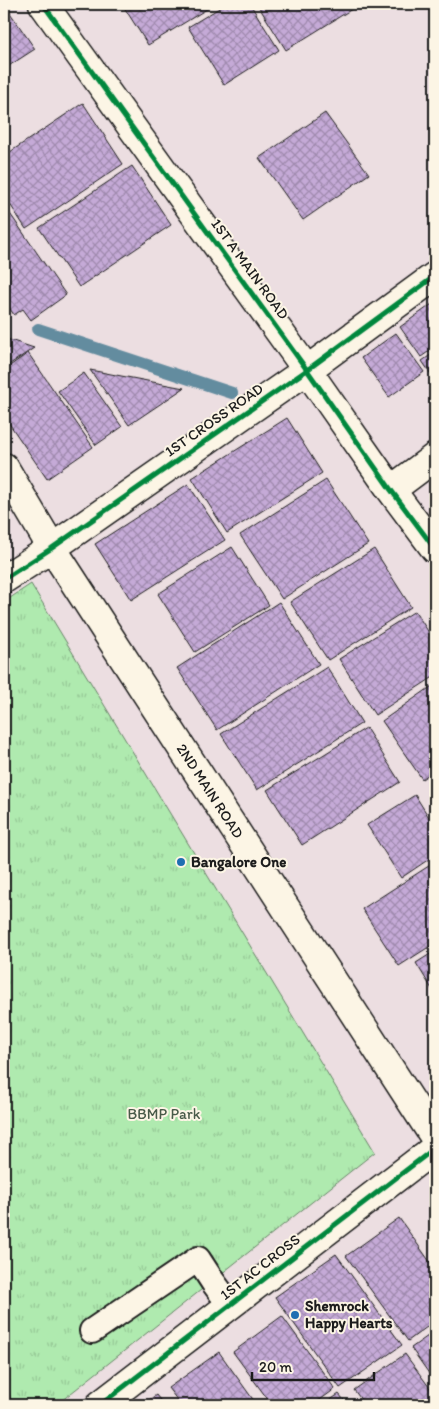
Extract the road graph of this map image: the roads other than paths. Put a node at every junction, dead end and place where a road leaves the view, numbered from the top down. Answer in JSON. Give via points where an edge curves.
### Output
{"nodes":[{"id":1,"x":43,"y":4,"type":"edge"},
{"id":2,"x":435,"y":276,"type":"edge"},
{"id":3,"x":307,"y":370,"type":"junction"},
{"id":4,"x":435,"y":457,"type":"edge"},
{"id":5,"x":4,"y":468,"type":"edge"},
{"id":6,"x":391,"y":490,"type":"junction"},
{"id":7,"x":52,"y":548,"type":"junction"},
{"id":8,"x":435,"y":549,"type":"edge"},
{"id":9,"x":4,"y":579,"type":"edge"},
{"id":10,"x":435,"y":1138,"type":"edge"},
{"id":11,"x":435,"y":1148,"type":"edge"},
{"id":12,"x":230,"y":1306,"type":"junction"},
{"id":13,"x":92,"y":1331,"type":"dead end"},
{"id":14,"x":100,"y":1405,"type":"edge"}],
"edges":[{"from":1,"to":3,"type":"street","name":"1ST A MAIN ROAD"},
{"from":2,"to":3,"type":"street","name":"1ST CROSS ROAD"},
{"from":3,"to":6,"type":"street","name":"1ST A MAIN ROAD"},
{"from":3,"to":7,"type":"street","name":"1ST CROSS ROAD"},
{"from":4,"to":6,"type":"street"},
{"from":5,"to":7,"type":"street","name":"2ND MAIN ROAD"},
{"from":6,"to":8,"type":"street","name":"1ST A MAIN ROAD"},
{"from":7,"to":9,"type":"street","name":"1ST CROSS ROAD"},
{"from":7,"to":10,"type":"street","name":"2ND MAIN ROAD"},
{"from":11,"to":12,"type":"street","name":"1ST AC CROSS"},
{"from":12,"to":13,"type":"lane","via":[[198,1259]]},
{"from":12,"to":14,"type":"street","name":"1ST AC CROSS"}]}
